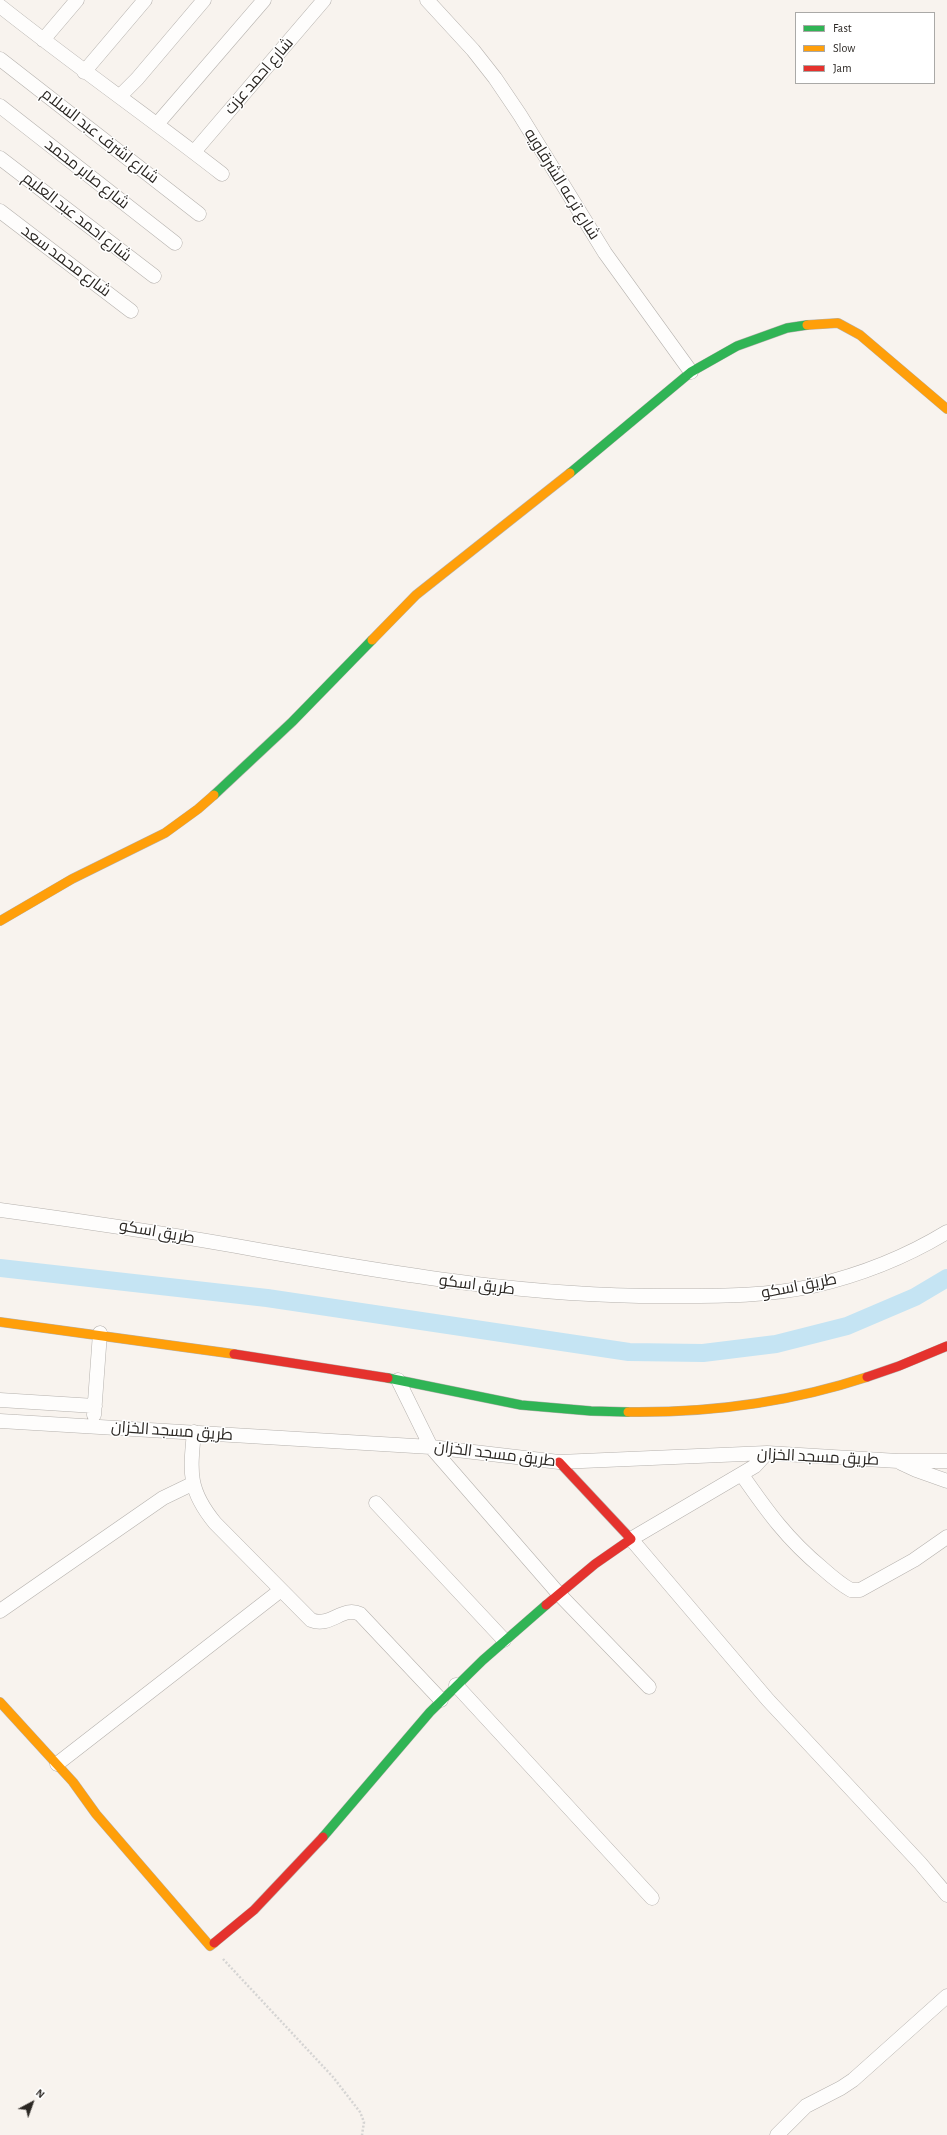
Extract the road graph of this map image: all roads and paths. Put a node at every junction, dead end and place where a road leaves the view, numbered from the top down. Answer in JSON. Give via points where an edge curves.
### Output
{"nodes":[{"id":1,"x":77,"y":0,"type":"edge"},
{"id":2,"x":145,"y":0,"type":"edge"},
{"id":3,"x":204,"y":0,"type":"edge"},
{"id":4,"x":264,"y":0,"type":"edge"},
{"id":5,"x":324,"y":0,"type":"edge"},
{"id":6,"x":427,"y":0,"type":"edge"},
{"id":7,"x":0,"y":6,"type":"edge"},
{"id":8,"x":42,"y":40,"type":"junction"},
{"id":9,"x":0,"y":59,"type":"edge"},
{"id":10,"x":84,"y":72,"type":"junction"},
{"id":11,"x":120,"y":96,"type":"junction"},
{"id":12,"x":0,"y":106,"type":"edge"},
{"id":13,"x":158,"y":123,"type":"junction"},
{"id":14,"x":194,"y":152,"type":"junction"},
{"id":15,"x":0,"y":158,"type":"edge"},
{"id":16,"x":222,"y":174,"type":"dead end"},
{"id":17,"x":0,"y":211,"type":"edge"},
{"id":18,"x":199,"y":214,"type":"dead end"},
{"id":19,"x":175,"y":242,"type":"dead end"},
{"id":20,"x":154,"y":276,"type":"dead end"},
{"id":21,"x":131,"y":310,"type":"dead end"},
{"id":22,"x":692,"y":372,"type":"junction"},
{"id":23,"x":947,"y":409,"type":"edge"},
{"id":24,"x":0,"y":921,"type":"edge"},
{"id":25,"x":0,"y":1210,"type":"edge"},
{"id":26,"x":947,"y":1232,"type":"edge"},
{"id":27,"x":0,"y":1322,"type":"edge"},
{"id":28,"x":100,"y":1333,"type":"junction"},
{"id":29,"x":947,"y":1346,"type":"edge"},
{"id":30,"x":398,"y":1380,"type":"junction"},
{"id":31,"x":0,"y":1400,"type":"edge"},
{"id":32,"x":95,"y":1406,"type":"junction"},
{"id":33,"x":0,"y":1421,"type":"edge"},
{"id":34,"x":93,"y":1426,"type":"junction"},
{"id":35,"x":194,"y":1432,"type":"junction"},
{"id":36,"x":431,"y":1447,"type":"junction"},
{"id":37,"x":767,"y":1453,"type":"junction"},
{"id":38,"x":898,"y":1461,"type":"junction"},
{"id":39,"x":947,"y":1461,"type":"edge"},
{"id":40,"x":559,"y":1462,"type":"junction"},
{"id":41,"x":742,"y":1475,"type":"junction"},
{"id":42,"x":947,"y":1481,"type":"edge"},
{"id":43,"x":192,"y":1484,"type":"junction"},
{"id":44,"x":376,"y":1503,"type":"dead end"},
{"id":45,"x":947,"y":1537,"type":"edge"},
{"id":46,"x":631,"y":1539,"type":"junction"},
{"id":47,"x":281,"y":1590,"type":"junction"},
{"id":48,"x":558,"y":1593,"type":"junction"},
{"id":49,"x":0,"y":1611,"type":"edge"},
{"id":50,"x":504,"y":1640,"type":"junction"},
{"id":51,"x":456,"y":1685,"type":"junction"},
{"id":52,"x":649,"y":1687,"type":"dead end"},
{"id":53,"x":441,"y":1700,"type":"junction"},
{"id":54,"x":0,"y":1702,"type":"edge"},
{"id":55,"x":57,"y":1764,"type":"junction"},
{"id":56,"x":947,"y":1895,"type":"edge"},
{"id":57,"x":652,"y":1898,"type":"dead end"},
{"id":58,"x":210,"y":1946,"type":"junction"},
{"id":59,"x":947,"y":1996,"type":"edge"},
{"id":60,"x":362,"y":2135,"type":"edge"},
{"id":61,"x":776,"y":2135,"type":"edge"}],
"edges":[{"from":1,"to":8,"type":"street"},
{"from":2,"to":10,"type":"street"},
{"from":3,"to":11,"type":"street"},
{"from":4,"to":13,"type":"street"},
{"from":5,"to":14,"type":"street","name":"شارع احمد عزت"},
{"from":6,"to":22,"type":"street","name":"شارع ترعه الشرقاويه","via":[[473,50],[494,78],[520,115],[605,253]]},
{"from":7,"to":8,"type":"street"},
{"from":8,"to":10,"type":"street"},
{"from":9,"to":18,"type":"street","name":"شارع اشرف عبد السلام"},
{"from":10,"to":11,"type":"street"},
{"from":11,"to":13,"type":"street"},
{"from":12,"to":19,"type":"street","name":"شارع صابر محمد"},
{"from":13,"to":14,"type":"street"},
{"from":14,"to":16,"type":"street"},
{"from":15,"to":20,"type":"street","name":"شارع احمد عبد العليم"},
{"from":17,"to":21,"type":"street","name":"شارع محمد سعد"},
{"from":22,"to":23,"type":"street","via":[[737,346],[788,328],[816,323],[838,324],[860,335]]},
{"from":22,"to":24,"type":"street","via":[[416,595],[292,722],[198,809],[165,833],[72,879]]},
{"from":25,"to":26,"type":"street","name":"طريق اسكو","via":[[126,1227],[448,1281],[570,1295],[631,1297],[753,1295],[812,1286],[870,1269],[925,1245]]},
{"from":27,"to":28,"type":"street"},
{"from":28,"to":30,"type":"street"},
{"from":28,"to":32,"type":"street"},
{"from":29,"to":30,"type":"street","via":[[919,1360],[827,1388],[732,1406],[684,1411],[594,1412],[539,1407],[491,1401]]},
{"from":30,"to":36,"type":"street"},
{"from":31,"to":32,"type":"street"},
{"from":32,"to":34,"type":"street"},
{"from":33,"to":34,"type":"street","name":"طريق مسجد الخزان"},
{"from":34,"to":35,"type":"street","name":"طريق مسجد الخزان"},
{"from":35,"to":36,"type":"street","name":"طريق مسجد الخزان"},
{"from":35,"to":43,"type":"street"},
{"from":36,"to":40,"type":"street","name":"طريق مسجد الخزان"},
{"from":36,"to":48,"type":"street"},
{"from":37,"to":38,"type":"street","name":"طريق مسجد الخزان"},
{"from":37,"to":40,"type":"street","name":"طريق مسجد الخزان"},
{"from":37,"to":41,"type":"street"},
{"from":38,"to":39,"type":"street","name":"طريق مسجد الخزان"},
{"from":38,"to":42,"type":"street","name":"طريق مسجد الخزان"},
{"from":40,"to":46,"type":"street"},
{"from":41,"to":45,"type":"street","via":[[790,1540],[851,1590],[860,1590],[909,1563]]},
{"from":41,"to":46,"type":"street","via":[[724,1483]]},
{"from":43,"to":47,"type":"street","via":[[203,1509],[215,1524]]},
{"from":43,"to":49,"type":"street","via":[[163,1498]]},
{"from":44,"to":50,"type":"street"},
{"from":46,"to":48,"type":"street"},
{"from":46,"to":56,"type":"street","via":[[768,1700]]},
{"from":47,"to":53,"type":"street","via":[[306,1616],[317,1623],[323,1623],[349,1611],[360,1614]]},
{"from":47,"to":55,"type":"street"},
{"from":48,"to":50,"type":"street"},
{"from":48,"to":52,"type":"street"},
{"from":50,"to":51,"type":"street"},
{"from":51,"to":53,"type":"street"},
{"from":51,"to":57,"type":"street"},
{"from":53,"to":58,"type":"street","via":[[303,1860],[245,1919]]},
{"from":54,"to":55,"type":"street"},
{"from":55,"to":58,"type":"street","via":[[96,1814]]},
{"from":58,"to":60,"type":"path","via":[[333,2077],[360,2112],[364,2122]]},
{"from":59,"to":61,"type":"street","via":[[853,2080],[806,2106]]}]}
